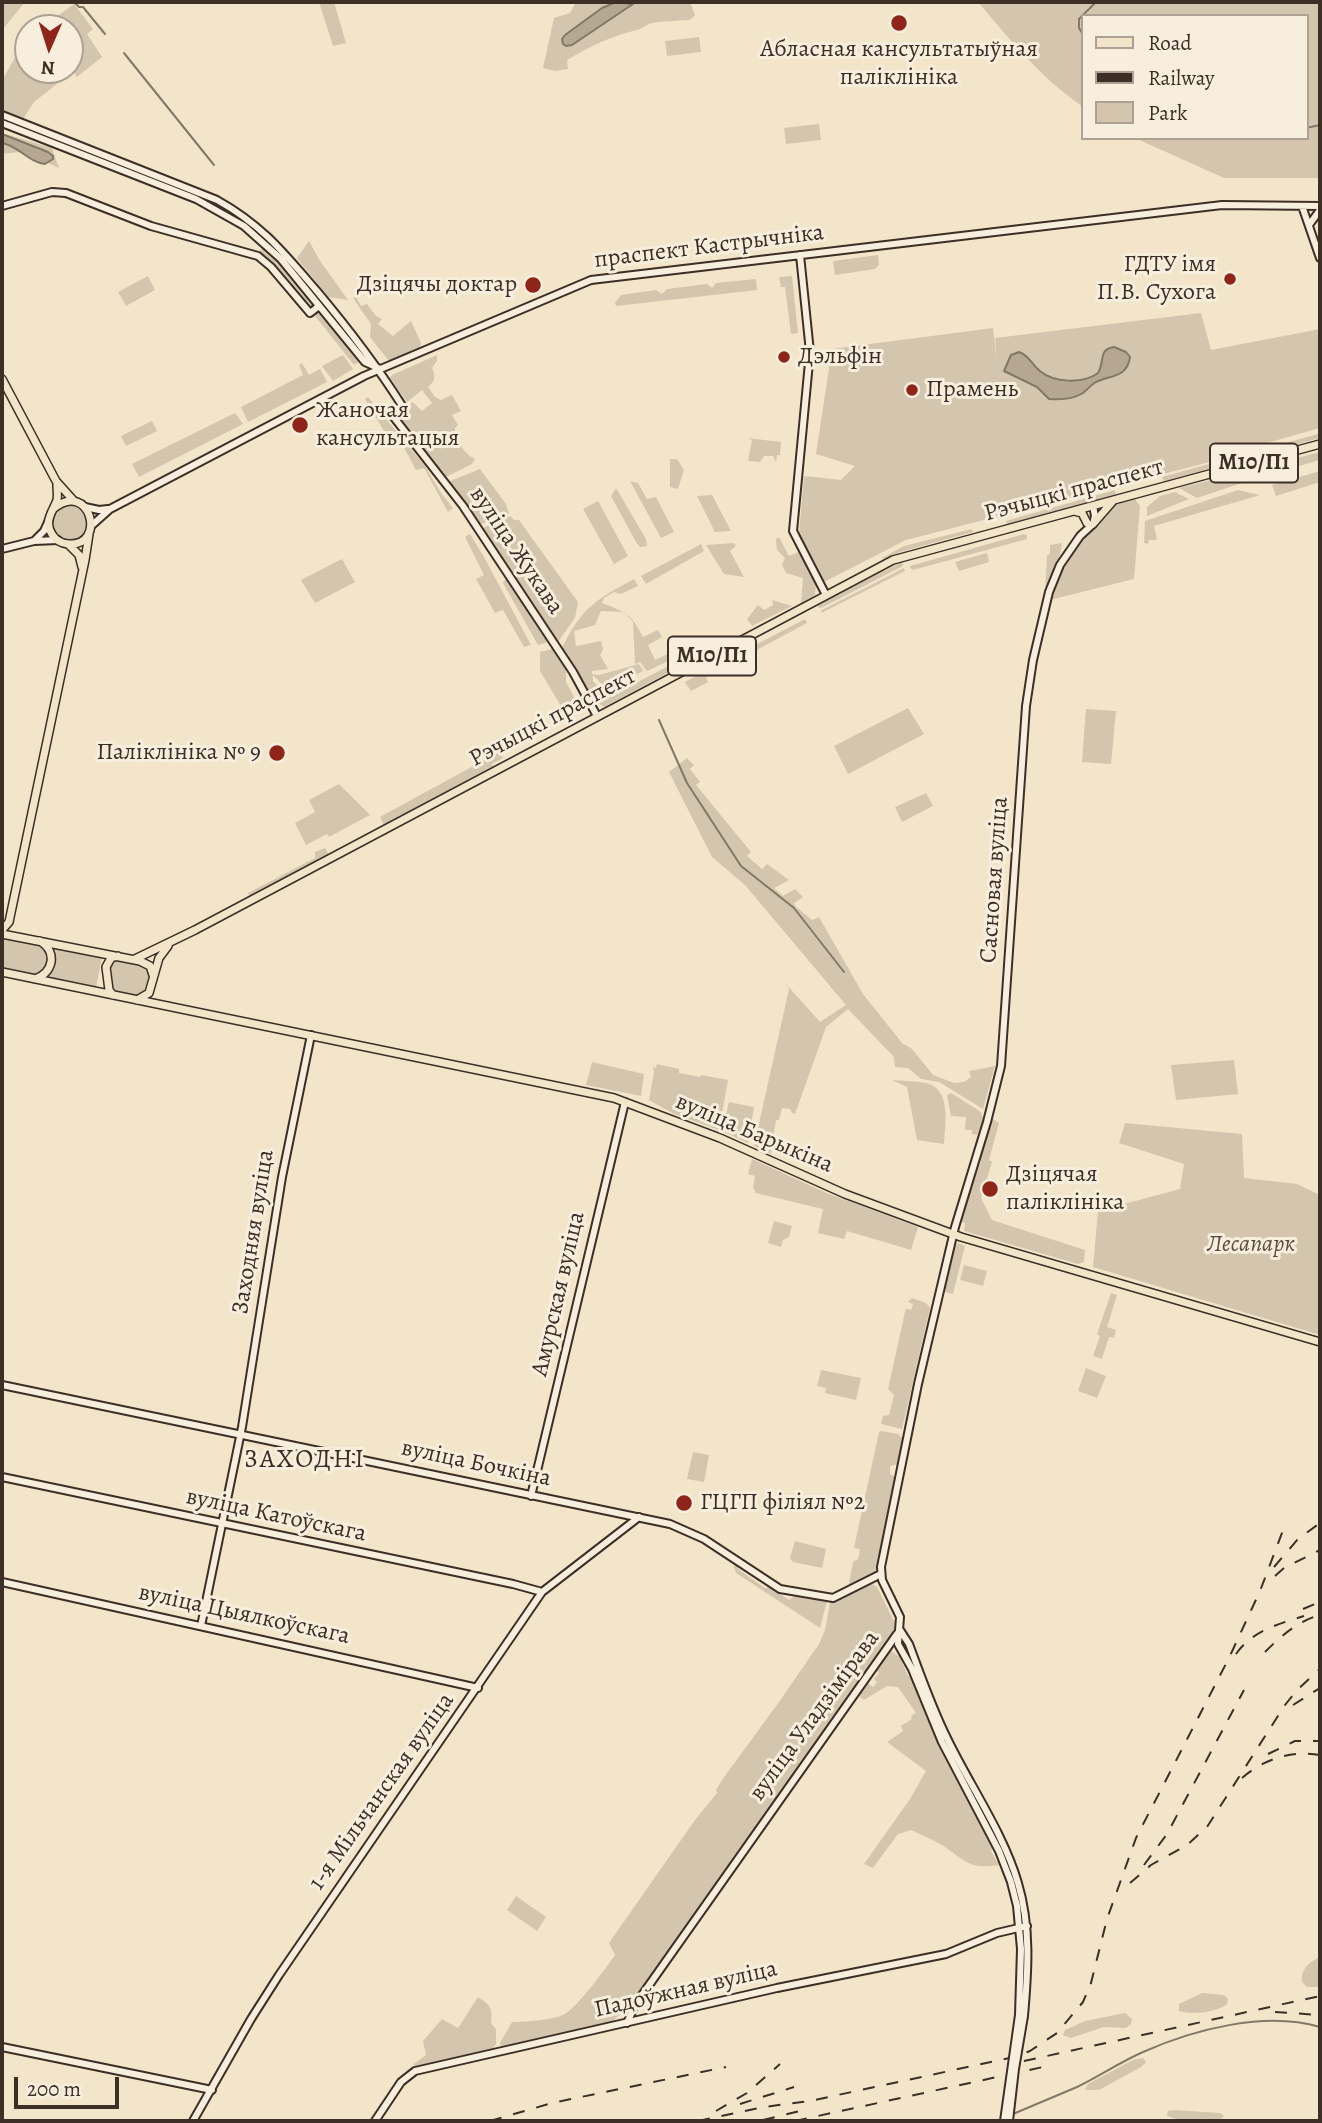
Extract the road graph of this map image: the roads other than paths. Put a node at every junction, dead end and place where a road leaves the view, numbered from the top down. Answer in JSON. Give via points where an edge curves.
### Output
{"nodes":[{"id":1,"x":2,"y":115,"type":"edge"},
{"id":2,"x":2,"y":123,"type":"edge"},
{"id":3,"x":95,"y":155,"type":"junction"},
{"id":4,"x":1302,"y":205,"type":"junction"},
{"id":5,"x":2,"y":206,"type":"edge"},
{"id":6,"x":1320,"y":208,"type":"edge"},
{"id":7,"x":1309,"y":225,"type":"junction"},
{"id":8,"x":800,"y":255,"type":"junction"},
{"id":9,"x":1320,"y":258,"type":"edge"},
{"id":10,"x":310,"y":288,"type":"junction"},
{"id":11,"x":319,"y":306,"type":"junction"},
{"id":12,"x":365,"y":362,"type":"junction"},
{"id":13,"x":380,"y":369,"type":"junction"},
{"id":14,"x":366,"y":376,"type":"junction"},
{"id":15,"x":2,"y":379,"type":"edge"},
{"id":16,"x":1320,"y":444,"type":"edge"},
{"id":17,"x":57,"y":484,"type":"junction"},
{"id":18,"x":1113,"y":500,"type":"junction"},
{"id":19,"x":75,"y":502,"type":"junction"},
{"id":20,"x":1093,"y":506,"type":"junction"},
{"id":21,"x":85,"y":507,"type":"junction"},
{"id":22,"x":53,"y":509,"type":"junction"},
{"id":23,"x":110,"y":509,"type":"junction"},
{"id":24,"x":1073,"y":511,"type":"junction"},
{"id":25,"x":49,"y":520,"type":"junction"},
{"id":26,"x":1090,"y":524,"type":"junction"},
{"id":27,"x":90,"y":530,"type":"junction"},
{"id":28,"x":58,"y":540,"type":"junction"},
{"id":29,"x":34,"y":541,"type":"junction"},
{"id":30,"x":68,"y":544,"type":"junction"},
{"id":31,"x":2,"y":549,"type":"edge"},
{"id":32,"x":82,"y":569,"type":"junction"},
{"id":33,"x":826,"y":595,"type":"junction"},
{"id":34,"x":597,"y":716,"type":"junction"},
{"id":35,"x":9,"y":922,"type":"junction"},
{"id":36,"x":2,"y":932,"type":"edge"},
{"id":37,"x":19,"y":937,"type":"junction"},
{"id":38,"x":40,"y":941,"type":"junction"},
{"id":39,"x":174,"y":941,"type":"junction"},
{"id":40,"x":118,"y":956,"type":"junction"},
{"id":41,"x":135,"y":960,"type":"junction"},
{"id":42,"x":2,"y":972,"type":"edge"},
{"id":43,"x":16,"y":975,"type":"junction"},
{"id":44,"x":153,"y":975,"type":"junction"},
{"id":45,"x":2,"y":979,"type":"edge"},
{"id":46,"x":34,"y":979,"type":"junction"},
{"id":47,"x":54,"y":984,"type":"junction"},
{"id":48,"x":151,"y":988,"type":"junction"},
{"id":49,"x":71,"y":992,"type":"dead end"},
{"id":50,"x":113,"y":995,"type":"junction"},
{"id":51,"x":136,"y":1000,"type":"junction"},
{"id":52,"x":161,"y":1005,"type":"junction"},
{"id":53,"x":311,"y":1035,"type":"junction"},
{"id":54,"x":625,"y":1102,"type":"junction"},
{"id":55,"x":953,"y":1234,"type":"junction"},
{"id":56,"x":1320,"y":1342,"type":"edge"},
{"id":57,"x":2,"y":1385,"type":"edge"},
{"id":58,"x":241,"y":1435,"type":"junction"},
{"id":59,"x":2,"y":1477,"type":"edge"},
{"id":60,"x":531,"y":1496,"type":"junction"},
{"id":61,"x":639,"y":1517,"type":"junction"},
{"id":62,"x":223,"y":1524,"type":"junction"},
{"id":63,"x":881,"y":1574,"type":"junction"},
{"id":64,"x":2,"y":1582,"type":"edge"},
{"id":65,"x":542,"y":1592,"type":"junction"},
{"id":66,"x":201,"y":1626,"type":"junction"},
{"id":67,"x":900,"y":1630,"type":"junction"},
{"id":68,"x":888,"y":1646,"type":"junction"},
{"id":69,"x":902,"y":1648,"type":"junction"},
{"id":70,"x":478,"y":1688,"type":"junction"},
{"id":71,"x":1023,"y":1927,"type":"junction"},
{"id":72,"x":627,"y":2022,"type":"junction"},
{"id":73,"x":2,"y":2047,"type":"edge"},
{"id":74,"x":212,"y":2090,"type":"junction"},
{"id":75,"x":193,"y":2121,"type":"edge"},
{"id":76,"x":375,"y":2121,"type":"edge"},
{"id":77,"x":1007,"y":2121,"type":"edge"}],
"edges":[{"from":1,"to":3,"type":"main road"},
{"from":2,"to":3,"type":"main road"},
{"from":3,"to":10,"type":"main road","via":[[217,200],[241,214]]},
{"from":4,"to":6,"type":"main road","name":"праспект Кастрычніка"},
{"from":4,"to":7,"type":"main road"},
{"from":4,"to":8,"type":"main road","name":"праспект Кастрычніка","via":[[1222,205]]},
{"from":5,"to":11,"type":"main road","via":[[52,192],[66,193],[151,226],[258,256],[310,313]]},
{"from":6,"to":7,"type":"main road"},
{"from":7,"to":9,"type":"main road"},
{"from":8,"to":13,"type":"main road","name":"праспект Кастрычніка","via":[[592,280]]},
{"from":8,"to":33,"type":"main road","via":[[810,352],[793,532]]},
{"from":10,"to":11,"type":"main road"},
{"from":10,"to":13,"type":"main road"},
{"from":11,"to":12,"type":"main road"},
{"from":12,"to":13,"type":"main road"},
{"from":12,"to":14,"type":"main road"},
{"from":13,"to":14,"type":"main road","name":"праспект Кастрычніка"},
{"from":13,"to":34,"type":"main road","name":"вуліца Жукава","via":[[403,407],[392,415],[463,506]]},
{"from":14,"to":23,"type":"main road","name":"праспект Кастрычніка"},
{"from":15,"to":17,"type":"main road"},
{"from":16,"to":18,"type":"main road","name":"Рэчыцкі праспект","number":"М10/П1"},
{"from":17,"to":19,"type":"main road"},
{"from":17,"to":22,"type":"main road"},
{"from":18,"to":20,"type":"main road","name":"Рэчыцкі праспект","number":"М10/П1"},
{"from":18,"to":26,"type":"main road"},
{"from":19,"to":21,"type":"main road"},
{"from":19,"to":22,"type":"main road"},
{"from":20,"to":24,"type":"main road","name":"Рэчыцкі праспект","number":"М10/П1"},
{"from":20,"to":26,"type":"main road","name":"Сасновая вуліца"},
{"from":21,"to":23,"type":"main road"},
{"from":21,"to":27,"type":"main road"},
{"from":22,"to":25,"type":"main road"},
{"from":23,"to":27,"type":"main road","name":"праспект Кастрычніка"},
{"from":24,"to":26,"type":"main road","via":[[1082,513]]},
{"from":24,"to":33,"type":"main road","name":"Рэчыцкі праспект","number":"М10/П1","via":[[903,557]]},
{"from":25,"to":28,"type":"main road"},
{"from":25,"to":29,"type":"main road"},
{"from":26,"to":55,"type":"main road","name":"Сасновая вуліца","via":[[1055,576],[1031,670],[1001,1066]]},
{"from":27,"to":30,"type":"main road","via":[[76,544]]},
{"from":27,"to":32,"type":"main road"},
{"from":28,"to":29,"type":"main road"},
{"from":28,"to":30,"type":"main road"},
{"from":29,"to":31,"type":"main road"},
{"from":30,"to":32,"type":"main road","via":[[79,555]]},
{"from":32,"to":35,"type":"main road"},
{"from":33,"to":34,"type":"main road","name":"Рэчыцкі праспект","number":"М10/П1"},
{"from":34,"to":39,"type":"main road","name":"Рэчыцкі праспект","number":"М10/П1"},
{"from":35,"to":36,"type":"main road"},
{"from":35,"to":37,"type":"main road"},
{"from":36,"to":37,"type":"main road"},
{"from":37,"to":38,"type":"main road"},
{"from":38,"to":40,"type":"main road"},
{"from":38,"to":46,"type":"main road","via":[[52,961],[46,974]]},
{"from":39,"to":41,"type":"main road","name":"Рэчыцкі праспект","number":"М10/П1"},
{"from":39,"to":44,"type":"main road","name":"Рэчыцкі праспект","number":"М10/П1","via":[[161,954]]},
{"from":40,"to":41,"type":"main road"},
{"from":40,"to":50,"type":"main road","via":[[106,967]]},
{"from":41,"to":44,"type":"main road","via":[[147,964]]},
{"from":42,"to":43,"type":"main road","name":"вуліца Барыкіна"},
{"from":43,"to":45,"type":"main road"},
{"from":43,"to":46,"type":"main road","name":"вуліца Барыкіна"},
{"from":44,"to":48,"type":"main road","number":"М10/П1"},
{"from":46,"to":47,"type":"main road","name":"вуліца Барыкіна"},
{"from":47,"to":49,"type":"main road","name":"вуліца Барыкіна"},
{"from":47,"to":50,"type":"main road","name":"вуліца Барыкіна"},
{"from":48,"to":51,"type":"main road"},
{"from":48,"to":52,"type":"main road"},
{"from":50,"to":51,"type":"main road","name":"вуліца Барыкіна"},
{"from":51,"to":52,"type":"main road","name":"вуліца Барыкіна"},
{"from":52,"to":53,"type":"main road","name":"вуліца Барыкіна"},
{"from":53,"to":54,"type":"main road","name":"вуліца Барыкіна"},
{"from":53,"to":58,"type":"main road","name":"Заходняя вуліца","via":[[282,1177]]},
{"from":54,"to":55,"type":"main road","name":"вуліца Барыкіна"},
{"from":54,"to":60,"type":"main road","name":"Амурская вуліца"},
{"from":55,"to":56,"type":"main road","name":"вуліца Барыкіна"},
{"from":55,"to":63,"type":"main road"},
{"from":57,"to":58,"type":"main road","name":"вуліца Бочкіна"},
{"from":58,"to":60,"type":"main road","name":"вуліца Бочкіна"},
{"from":58,"to":62,"type":"main road","name":"Заходняя вуліца"},
{"from":59,"to":62,"type":"main road","name":"вуліца Катоўскага"},
{"from":60,"to":61,"type":"main road","name":"вуліца Бочкіна"},
{"from":61,"to":63,"type":"main road","name":"вуліца Бочкіна","via":[[684,1528],[780,1588],[833,1598]]},
{"from":61,"to":65,"type":"main road","name":"1-я Мільчанская вуліца"},
{"from":62,"to":65,"type":"main road","name":"вуліца Катоўскага"},
{"from":62,"to":66,"type":"main road","name":"Заходняя вуліца"},
{"from":63,"to":67,"type":"main road","name":"вуліца Уладзімірава","via":[[898,1613]]},
{"from":64,"to":66,"type":"main road","name":"вуліца Цыялкоўскага"},
{"from":65,"to":70,"type":"main road","name":"1-я Мільчанская вуліца"},
{"from":66,"to":70,"type":"main road","name":"вуліца Цыялкоўскага"},
{"from":67,"to":68,"type":"main road","name":"вуліца Уладзімірава"},
{"from":67,"to":69,"type":"main road","via":[[898,1644]]},
{"from":67,"to":71,"type":"main road","via":[[948,1740],[1005,1850],[1017,1880]]},
{"from":68,"to":69,"type":"main road"},
{"from":68,"to":72,"type":"main road","name":"вуліца Уладзімірава","via":[[646,1988]]},
{"from":69,"to":71,"type":"main road","via":[[942,1742],[1001,1856]]},
{"from":70,"to":74,"type":"main road","name":"1-я Мільчанская вуліца","via":[[279,1975]]},
{"from":71,"to":72,"type":"main road","name":"Падоўжная вуліца","via":[[946,1954]]},
{"from":71,"to":77,"type":"main road","bridge":true,"via":[[1028,1964]]},
{"from":72,"to":76,"type":"main road","name":"Падоўжная вуліца","via":[[415,2071],[401,2081]]},
{"from":73,"to":74,"type":"main road"},
{"from":74,"to":75,"type":"main road","name":"1-я Мільчанская вуліца"}]}
